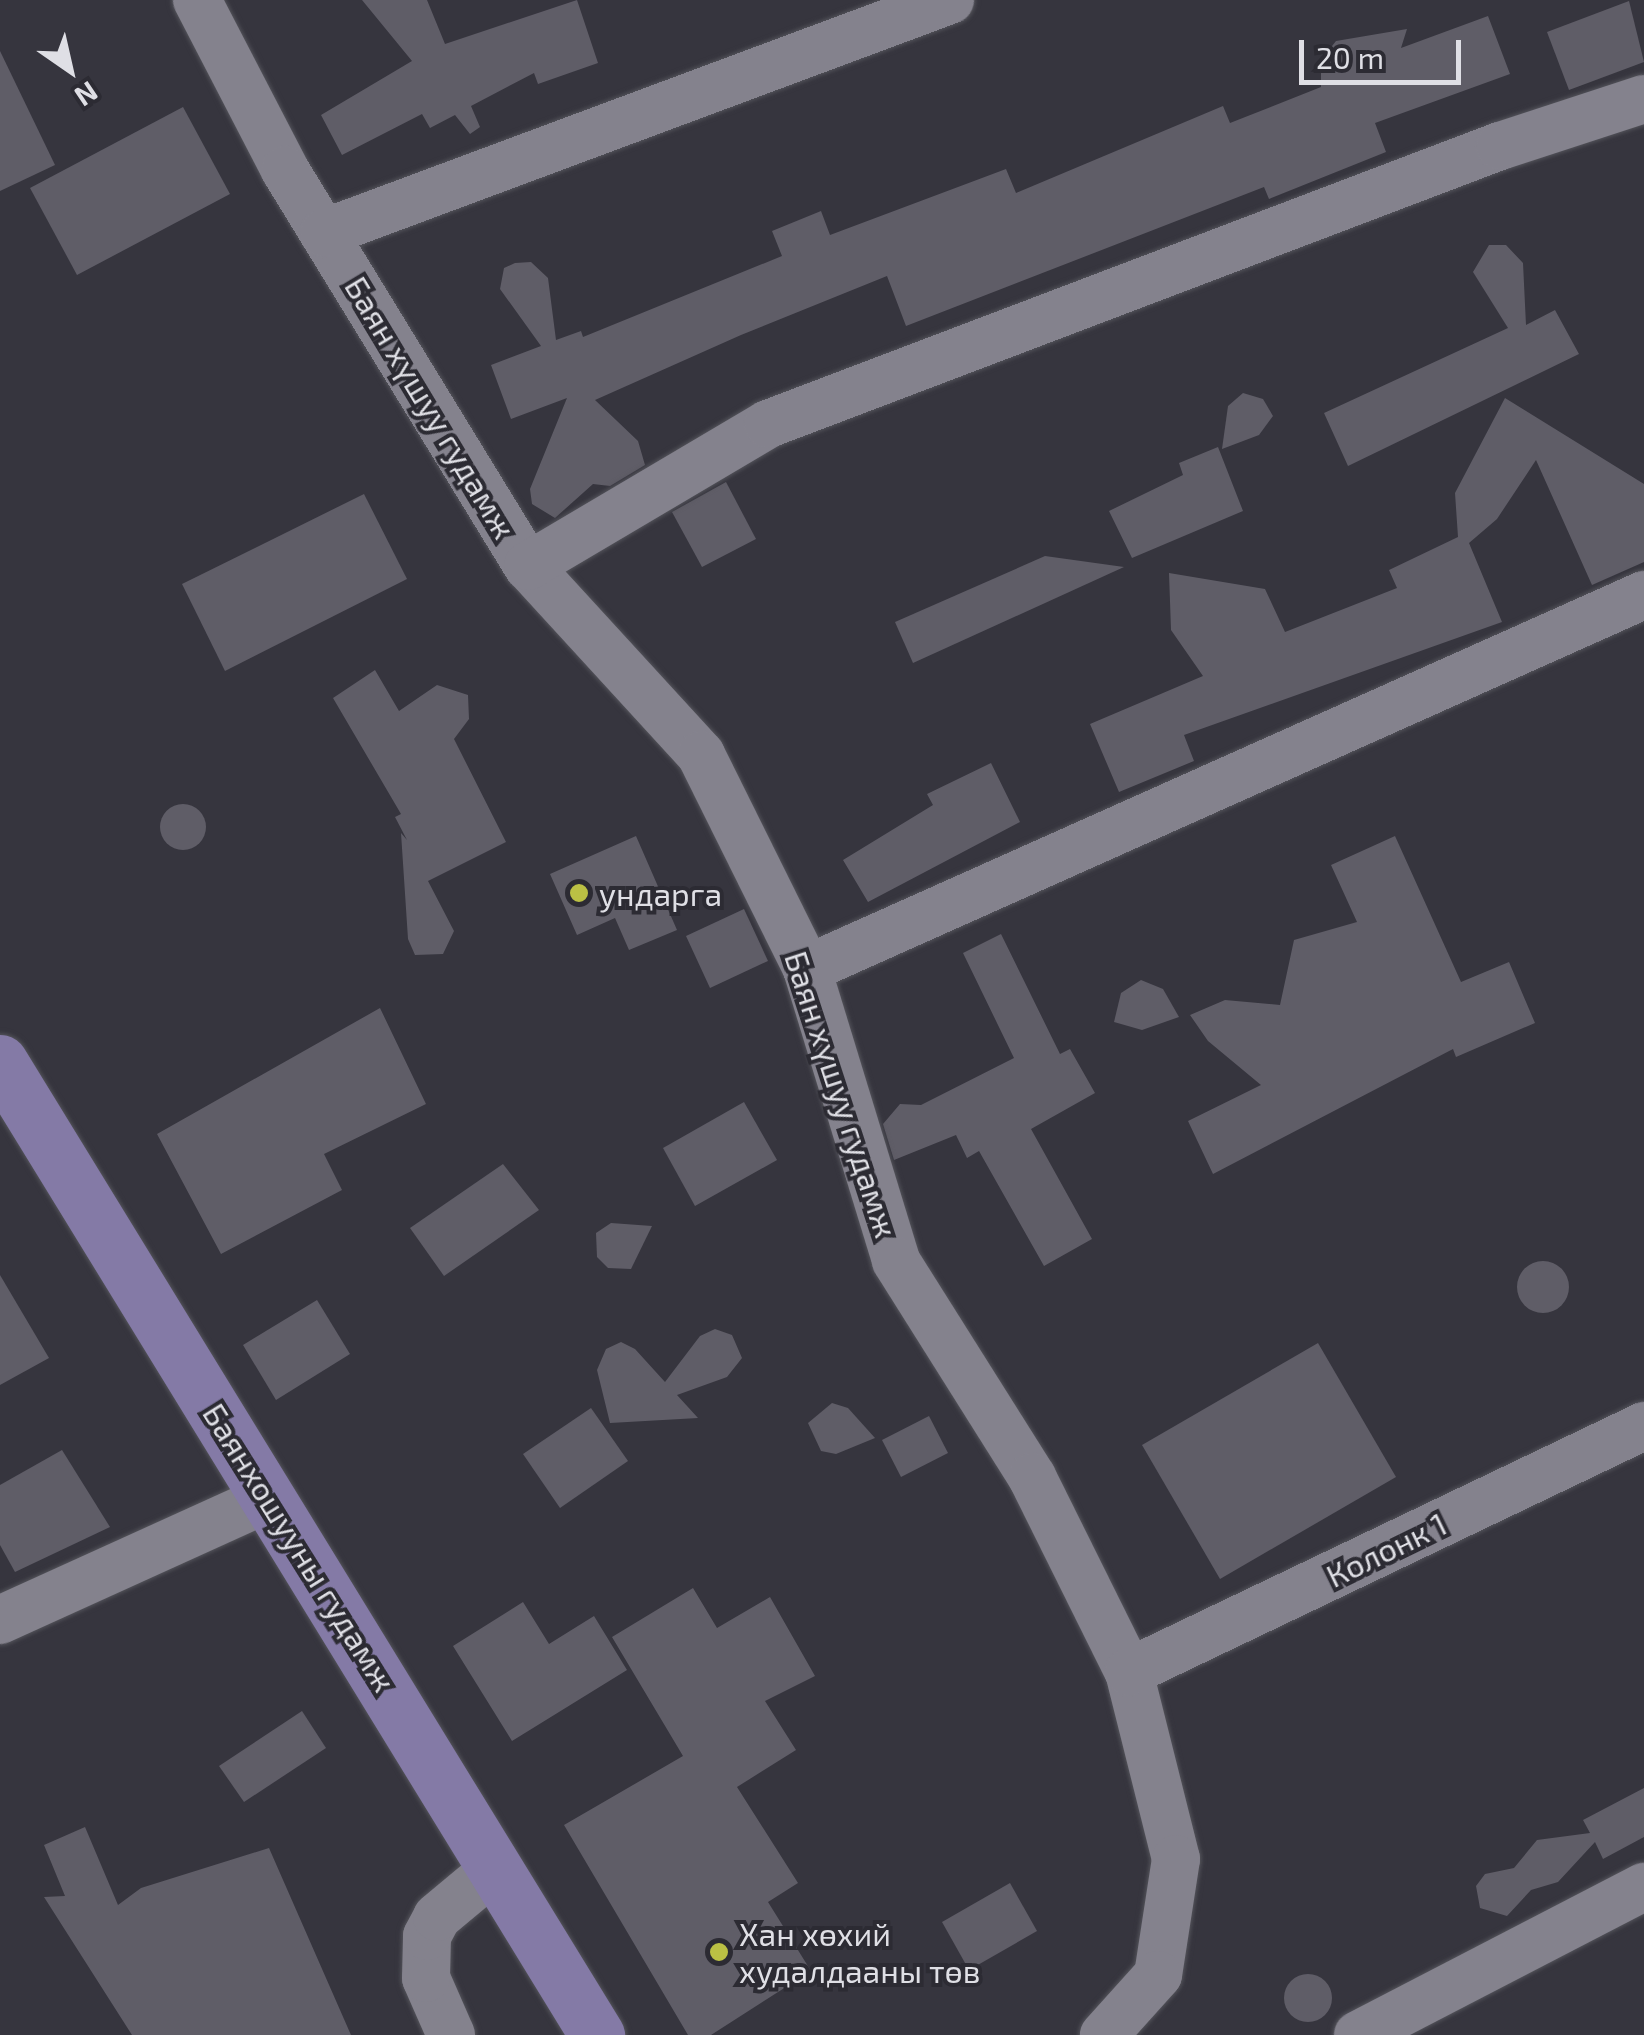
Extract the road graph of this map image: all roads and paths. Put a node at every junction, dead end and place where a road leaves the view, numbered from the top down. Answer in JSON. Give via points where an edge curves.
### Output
{"nodes":[{"id":1,"x":198,"y":0,"type":"edge"},
{"id":2,"x":950,"y":0,"type":"edge"},
{"id":3,"x":1644,"y":99,"type":"edge"},
{"id":4,"x":324,"y":233,"type":"junction"},
{"id":5,"x":528,"y":566,"type":"junction"},
{"id":6,"x":1644,"y":595,"type":"edge"},
{"id":7,"x":807,"y":970,"type":"junction"},
{"id":8,"x":0,"y":1062,"type":"edge"},
{"id":9,"x":1644,"y":1426,"type":"edge"},
{"id":10,"x":269,"y":1498,"type":"junction"},
{"id":11,"x":0,"y":1620,"type":"edge"},
{"id":12,"x":1129,"y":1672,"type":"junction"},
{"id":13,"x":497,"y":1866,"type":"junction"},
{"id":14,"x":1644,"y":1886,"type":"edge"},
{"id":15,"x":451,"y":2035,"type":"edge"},
{"id":16,"x":598,"y":2035,"type":"edge"},
{"id":17,"x":1104,"y":2035,"type":"edge"},
{"id":18,"x":1358,"y":2035,"type":"edge"}],
"edges":[{"from":1,"to":4,"type":"street","name":"Баян хүшуу гудамж"},
{"from":2,"to":4,"type":"street"},
{"from":3,"to":5,"type":"street","via":[[1500,146],[768,424]]},
{"from":4,"to":5,"type":"street","name":"Баян хүшуу гудамж"},
{"from":5,"to":7,"type":"street","name":"Баян хүшуу гудамж","via":[[700,755]]},
{"from":6,"to":7,"type":"street"},
{"from":7,"to":12,"type":"street","name":"Баян хүшуу гудамж","via":[[896,1261],[1032,1476]]},
{"from":8,"to":10,"type":"main road","name":"Баянхошууны гудамж"},
{"from":9,"to":12,"type":"street","name":"Колонк 1"},
{"from":10,"to":11,"type":"street"},
{"from":10,"to":13,"type":"main road","name":"Баянхошууны гудамж"},
{"from":12,"to":17,"type":"street","name":"Баян хүшуу гудамж","via":[[1176,1859],[1158,1976]]},
{"from":13,"to":15,"type":"street","via":[[437,1917],[427,1936],[426,1978]]},
{"from":13,"to":16,"type":"main road","name":"Баянхошууны гудамж"},
{"from":14,"to":18,"type":"street"}]}
